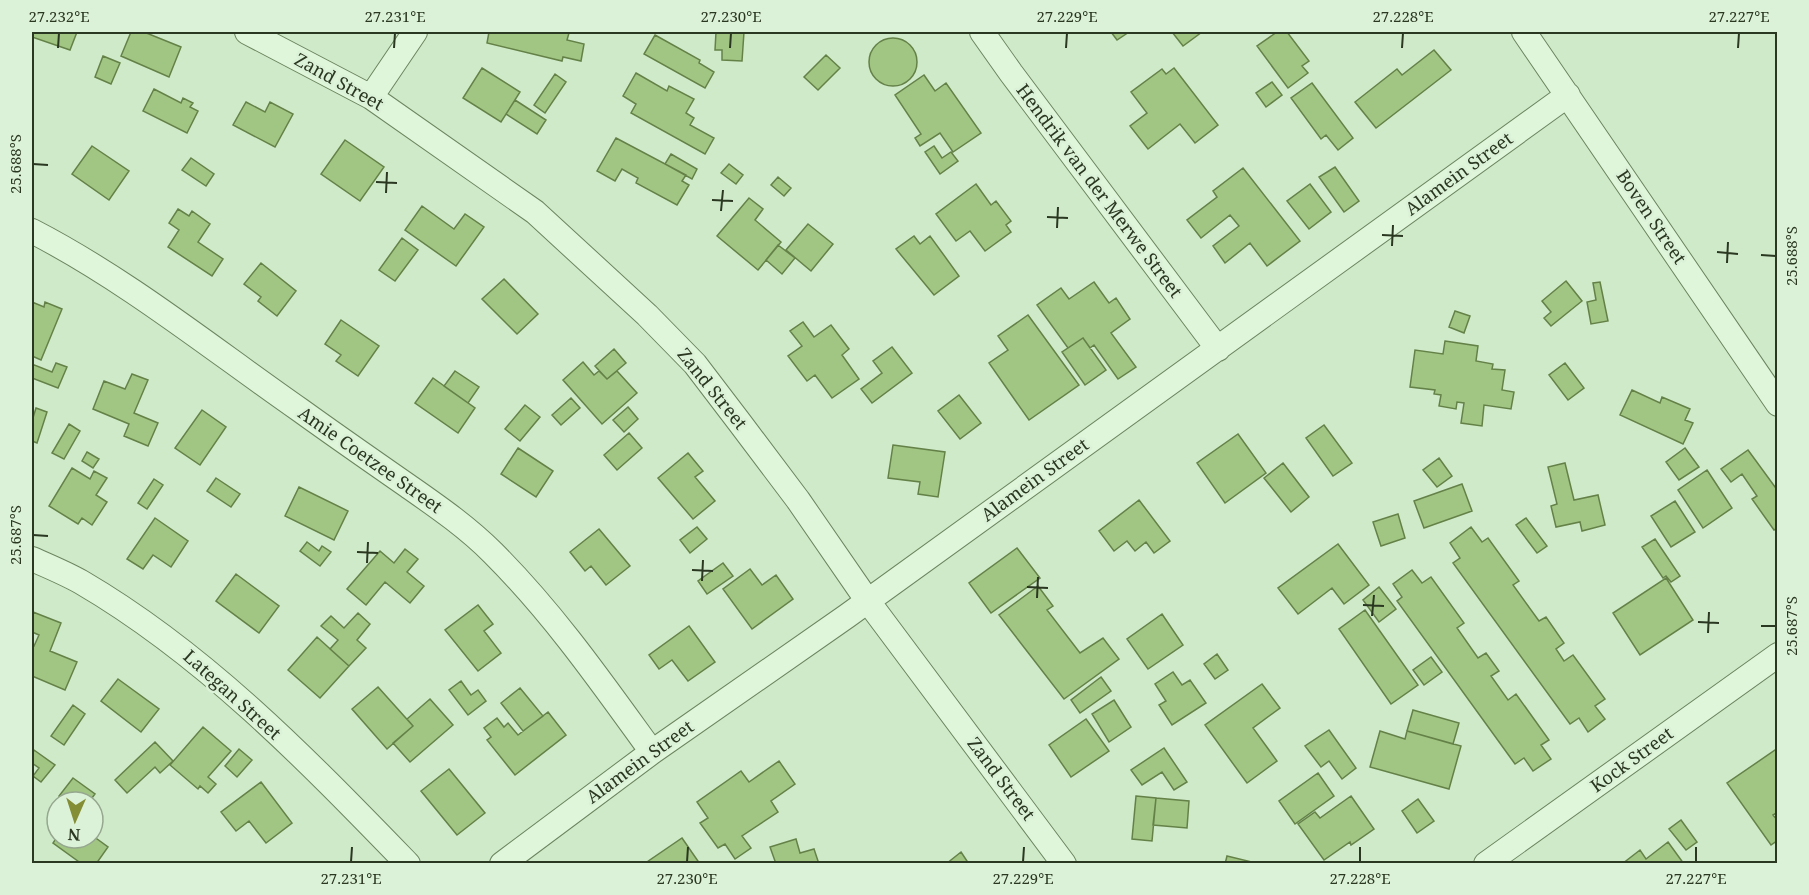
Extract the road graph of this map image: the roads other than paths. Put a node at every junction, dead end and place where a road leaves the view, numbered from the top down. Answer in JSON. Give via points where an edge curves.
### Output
{"nodes":[{"id":1,"x":247,"y":32,"type":"edge"},
{"id":2,"x":415,"y":32,"type":"edge"},
{"id":3,"x":982,"y":32,"type":"edge"},
{"id":4,"x":1524,"y":32,"type":"edge"},
{"id":5,"x":1568,"y":95,"type":"junction"},
{"id":6,"x":371,"y":97,"type":"junction"},
{"id":7,"x":32,"y":231,"type":"edge"},
{"id":8,"x":1218,"y":349,"type":"junction"},
{"id":9,"x":1778,"y":404,"type":"edge"},
{"id":10,"x":32,"y":559,"type":"edge"},
{"id":11,"x":867,"y":600,"type":"junction"},
{"id":12,"x":1778,"y":655,"type":"edge"},
{"id":13,"x":652,"y":752,"type":"junction"},
{"id":14,"x":408,"y":864,"type":"edge"},
{"id":15,"x":502,"y":864,"type":"edge"},
{"id":16,"x":1064,"y":864,"type":"edge"},
{"id":17,"x":1486,"y":864,"type":"edge"}],
"edges":[{"from":1,"to":6,"type":"street","name":"Zand Street"},
{"from":2,"to":6,"type":"street"},
{"from":3,"to":8,"type":"street","name":"Hendrik van der Merwe Street"},
{"from":4,"to":5,"type":"street","name":"Boven Street"},
{"from":5,"to":8,"type":"street","name":"Alamein Street"},
{"from":5,"to":9,"type":"street","name":"Boven Street"},
{"from":6,"to":11,"type":"street","name":"Zand Street","via":[[535,212],[648,315],[695,364],[798,500]]},
{"from":7,"to":13,"type":"street","name":"Amie Coetzee Street","via":[[169,316],[468,529],[529,589],[558,624]]},
{"from":8,"to":11,"type":"street","name":"Alamein Street"},
{"from":10,"to":14,"type":"street","name":"Lategan Street","via":[[80,581],[163,635],[225,685]]},
{"from":11,"to":13,"type":"street","name":"Alamein Street"},
{"from":11,"to":16,"type":"street","name":"Zand Street"},
{"from":12,"to":17,"type":"street","name":"Kock Street"},
{"from":13,"to":15,"type":"street","name":"Alamein Street"}]}
